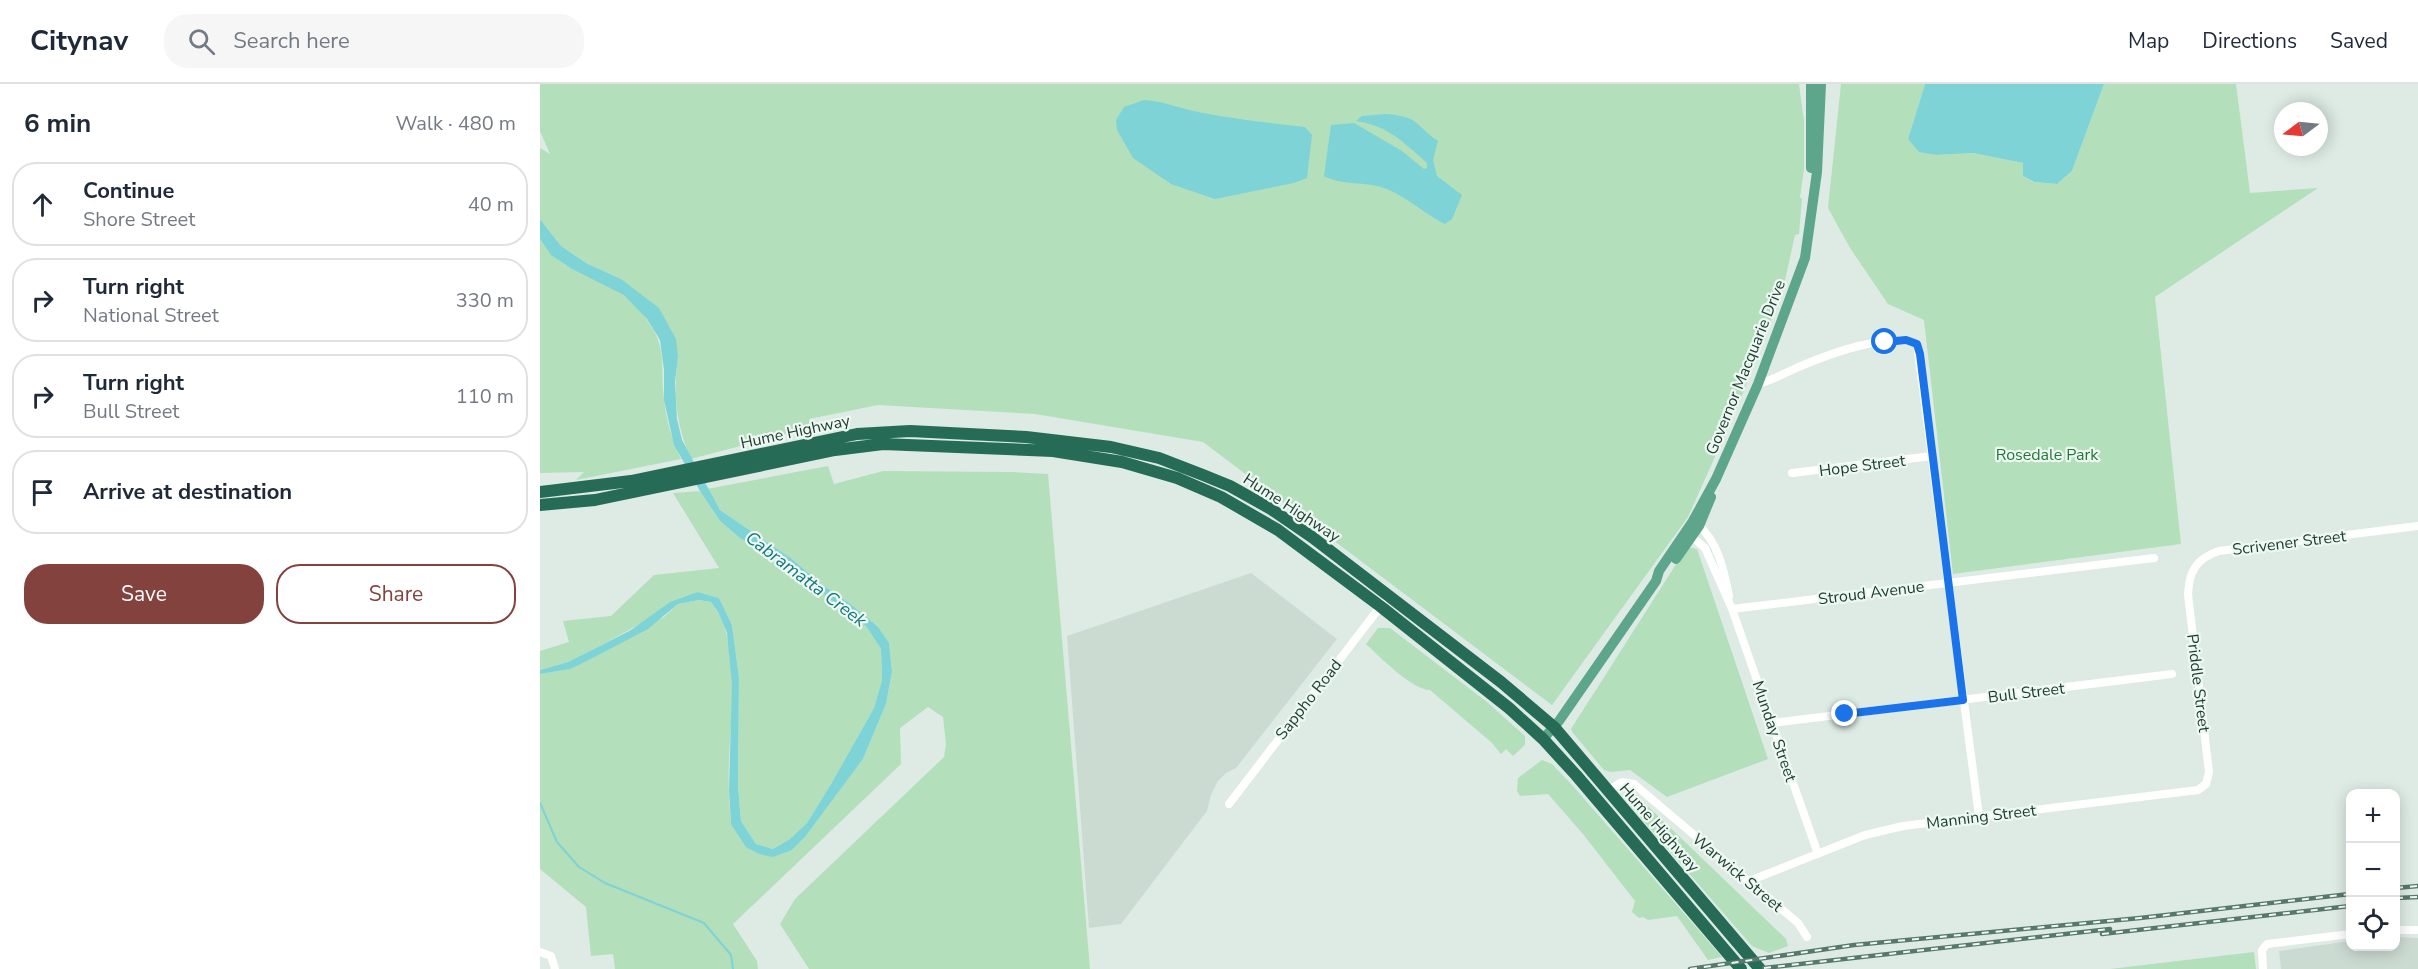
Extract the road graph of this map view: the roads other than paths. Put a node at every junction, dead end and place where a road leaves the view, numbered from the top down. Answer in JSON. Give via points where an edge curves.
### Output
{"nodes":[{"id":1,"x":1811,"y":84,"type":"edge"},
{"id":2,"x":1821,"y":84,"type":"edge"},
{"id":3,"x":1801,"y":266,"type":"junction"},
{"id":4,"x":1758,"y":384,"type":"junction"},
{"id":5,"x":1026,"y":443,"type":"junction"},
{"id":6,"x":1932,"y":456,"type":"junction"},
{"id":7,"x":1792,"y":473,"type":"dead end"},
{"id":8,"x":669,"y":479,"type":"junction"},
{"id":9,"x":540,"y":492,"type":"edge"},
{"id":10,"x":540,"y":506,"type":"edge"},
{"id":11,"x":1696,"y":523,"type":"junction"},
{"id":12,"x":2418,"y":526,"type":"edge"},
{"id":13,"x":1689,"y":534,"type":"junction"},
{"id":14,"x":2154,"y":558,"type":"dead end"},
{"id":15,"x":1949,"y":582,"type":"junction"},
{"id":16,"x":2188,"y":594,"type":"joint"},
{"id":17,"x":1388,"y":595,"type":"junction"},
{"id":18,"x":1380,"y":606,"type":"junction"},
{"id":19,"x":1732,"y":609,"type":"junction"},
{"id":20,"x":2172,"y":674,"type":"dead end"},
{"id":21,"x":1963,"y":700,"type":"junction"},
{"id":22,"x":1772,"y":723,"type":"junction"},
{"id":23,"x":1554,"y":727,"type":"junction"},
{"id":24,"x":1543,"y":739,"type":"junction"},
{"id":25,"x":2209,"y":772,"type":"joint"},
{"id":26,"x":1607,"y":792,"type":"junction"},
{"id":27,"x":1229,"y":804,"type":"dead end"},
{"id":28,"x":1979,"y":816,"type":"junction"},
{"id":29,"x":1818,"y":854,"type":"junction"},
{"id":30,"x":1749,"y":881,"type":"junction"},
{"id":31,"x":2400,"y":930,"type":"edge"},
{"id":32,"x":2418,"y":930,"type":"edge"},
{"id":33,"x":2346,"y":934,"type":"edge"},
{"id":34,"x":1807,"y":937,"type":"dead end"},
{"id":35,"x":540,"y":952,"type":"edge"},
{"id":36,"x":555,"y":969,"type":"edge"},
{"id":37,"x":1741,"y":969,"type":"edge"},
{"id":38,"x":1760,"y":969,"type":"edge"},
{"id":39,"x":2263,"y":969,"type":"edge"}],
"edges":[{"from":1,"to":3,"type":"main road","name":"Governor Macquarie Drive","via":[[1810,188]]},
{"from":2,"to":3,"type":"main road","name":"Governor Macquarie Drive","via":[[1815,195]]},
{"from":3,"to":4,"type":"main road","name":"Governor Macquarie Drive"},
{"from":4,"to":6,"type":"street","via":[[1836,352],[1906,340],[1917,344]]},
{"from":4,"to":11,"type":"main road","name":"Governor Macquarie Drive"},
{"from":5,"to":8,"type":"highway","name":"Hume Highway","via":[[883,444]]},
{"from":5,"to":17,"type":"highway","name":"Hume Highway","via":[[1112,447],[1159,458],[1230,486],[1290,521]]},
{"from":5,"to":18,"type":"highway","name":"Hume Highway","via":[[1122,462],[1199,486],[1278,530]]},
{"from":6,"to":7,"type":"street","name":"Hope Street"},
{"from":6,"to":15,"type":"street"},
{"from":8,"to":9,"type":"highway","name":"Hume Highway"},
{"from":8,"to":10,"type":"highway","name":"Hume Highway","via":[[595,500]]},
{"from":11,"to":13,"type":"main road","name":"Governor Macquarie Drive"},
{"from":11,"to":19,"type":"street","name":"Munday Street","via":[[1714,545]]},
{"from":12,"to":16,"type":"street","name":"Scrivener Street","via":[[2219,550],[2196,564],[2190,574]]},
{"from":13,"to":19,"type":"street","name":"Munday Street","via":[[1706,548]]},
{"from":13,"to":23,"type":"main road","name":"Governor Macquarie Drive","via":[[1659,571],[1656,581]]},
{"from":14,"to":15,"type":"street","name":"Stroud Avenue"},
{"from":15,"to":19,"type":"street","name":"Stroud Avenue"},
{"from":15,"to":21,"type":"street"},
{"from":16,"to":25,"type":"street","name":"Priddle Street"},
{"from":17,"to":18,"type":"street","name":"Sappho Road"},
{"from":17,"to":23,"type":"highway","name":"Hume Highway"},
{"from":18,"to":24,"type":"highway","name":"Hume Highway"},
{"from":18,"to":27,"type":"street","name":"Sappho Road"},
{"from":19,"to":22,"type":"street","name":"Munday Street"},
{"from":20,"to":21,"type":"street","name":"Bull Street"},
{"from":21,"to":22,"type":"street","name":"Bull Street"},
{"from":21,"to":28,"type":"street"},
{"from":22,"to":29,"type":"street","name":"Munday Street"},
{"from":23,"to":24,"type":"main road","name":"Governor Macquarie Drive"},
{"from":23,"to":26,"type":"highway","name":"Hume Highway"},
{"from":24,"to":37,"type":"highway","name":"Hume Highway"},
{"from":25,"to":28,"type":"street","name":"Manning Street","via":[[2202,788],[2193,791]]},
{"from":26,"to":30,"type":"street","name":"Warwick Street","via":[[1622,782],[1634,784]]},
{"from":26,"to":38,"type":"highway","name":"Hume Highway"},
{"from":28,"to":29,"type":"street","name":"Manning Street","via":[[1882,830]]},
{"from":29,"to":30,"type":"street","name":"Manning Street"},
{"from":30,"to":34,"type":"street","name":"Warwick Street","via":[[1798,923]]},
{"from":31,"to":32,"type":"street"},
{"from":33,"to":39,"type":"street","via":[[2267,944],[2262,954]]},
{"from":35,"to":36,"type":"street","via":[[551,956]]}]}
